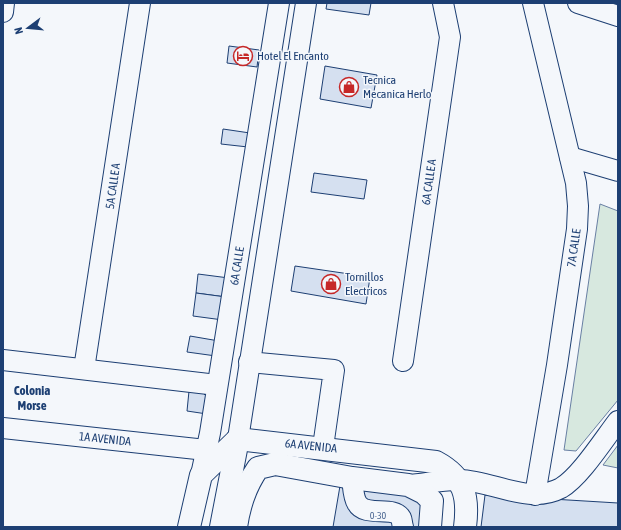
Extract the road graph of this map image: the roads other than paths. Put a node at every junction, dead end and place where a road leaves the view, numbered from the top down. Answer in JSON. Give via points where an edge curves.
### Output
{"nodes":[{"id":1,"x":4,"y":3,"type":"edge"},
{"id":2,"x":140,"y":3,"type":"edge"},
{"id":3,"x":279,"y":3,"type":"edge"},
{"id":4,"x":306,"y":3,"type":"edge"},
{"id":5,"x":442,"y":3,"type":"edge"},
{"id":6,"x":533,"y":3,"type":"edge"},
{"id":7,"x":578,"y":3,"type":"edge"},
{"id":8,"x":3,"y":12,"type":"edge"},
{"id":9,"x":618,"y":16,"type":"edge"},
{"id":10,"x":570,"y":157,"type":"junction"},
{"id":11,"x":618,"y":170,"type":"edge"},
{"id":12,"x":3,"y":360,"type":"edge"},
{"id":13,"x":403,"y":361,"type":"dead end"},
{"id":14,"x":250,"y":362,"type":"junction"},
{"id":15,"x":84,"y":369,"type":"junction"},
{"id":16,"x":217,"y":385,"type":"junction"},
{"id":17,"x":618,"y":421,"type":"edge"},
{"id":18,"x":3,"y":428,"type":"edge"},
{"id":19,"x":238,"y":439,"type":"junction"},
{"id":20,"x":323,"y":447,"type":"junction"},
{"id":21,"x":206,"y":450,"type":"junction"},
{"id":22,"x":201,"y":474,"type":"junction"},
{"id":23,"x":352,"y":478,"type":"junction"},
{"id":24,"x":460,"y":480,"type":"junction"},
{"id":25,"x":416,"y":489,"type":"junction"},
{"id":26,"x":535,"y":495,"type":"junction"},
{"id":27,"x":196,"y":498,"type":"junction"},
{"id":28,"x":179,"y":527,"type":"edge"},
{"id":29,"x":189,"y":527,"type":"edge"},
{"id":30,"x":221,"y":527,"type":"edge"},
{"id":31,"x":236,"y":527,"type":"edge"},
{"id":32,"x":403,"y":527,"type":"edge"},
{"id":33,"x":430,"y":527,"type":"edge"},
{"id":34,"x":465,"y":527,"type":"edge"}],
"edges":[{"from":1,"to":8,"type":"street"},
{"from":2,"to":15,"type":"street","name":"5A CALLE A"},
{"from":3,"to":16,"type":"street","name":"6A CALLE"},
{"from":4,"to":14,"type":"street"},
{"from":5,"to":13,"type":"street","name":"6A CALLE A","via":[[450,37]]},
{"from":6,"to":10,"type":"street","name":"7A CALLE"},
{"from":7,"to":9,"type":"street"},
{"from":10,"to":11,"type":"street"},
{"from":10,"to":26,"type":"street","name":"7A CALLE","via":[[578,206],[577,229]]},
{"from":12,"to":15,"type":"street"},
{"from":14,"to":19,"type":"street"},
{"from":14,"to":20,"type":"street","via":[[334,370]]},
{"from":15,"to":16,"type":"street"},
{"from":16,"to":21,"type":"street","name":"6A CALLE"},
{"from":17,"to":26,"type":"street","via":[[574,476],[562,487],[550,493]]},
{"from":18,"to":21,"type":"street","name":"1A AVENIDA"},
{"from":19,"to":20,"type":"main road","name":"6A AVENIDA"},
{"from":19,"to":22,"type":"main road"},
{"from":19,"to":30,"type":"main road"},
{"from":20,"to":24,"type":"main road","name":"6A AVENIDA","via":[[436,462]]},
{"from":21,"to":22,"type":"street","name":"6A CALLE"},
{"from":22,"to":27,"type":"main road","name":"6A CALLE"},
{"from":23,"to":25,"type":"main road","name":"6A AVENIDA"},
{"from":23,"to":31,"type":"main road","name":"6A AVENIDA","via":[[275,464],[258,468],[250,479]]},
{"from":23,"to":32,"type":"street","via":[[357,503],[361,508],[395,513],[400,517]]},
{"from":24,"to":25,"type":"street"},
{"from":24,"to":26,"type":"street"},
{"from":24,"to":34,"type":"main road","via":[[464,495]]},
{"from":25,"to":33,"type":"main road","via":[[432,501]]},
{"from":27,"to":28,"type":"main road"},
{"from":27,"to":29,"type":"main road","name":"6A CALLE"}]}
